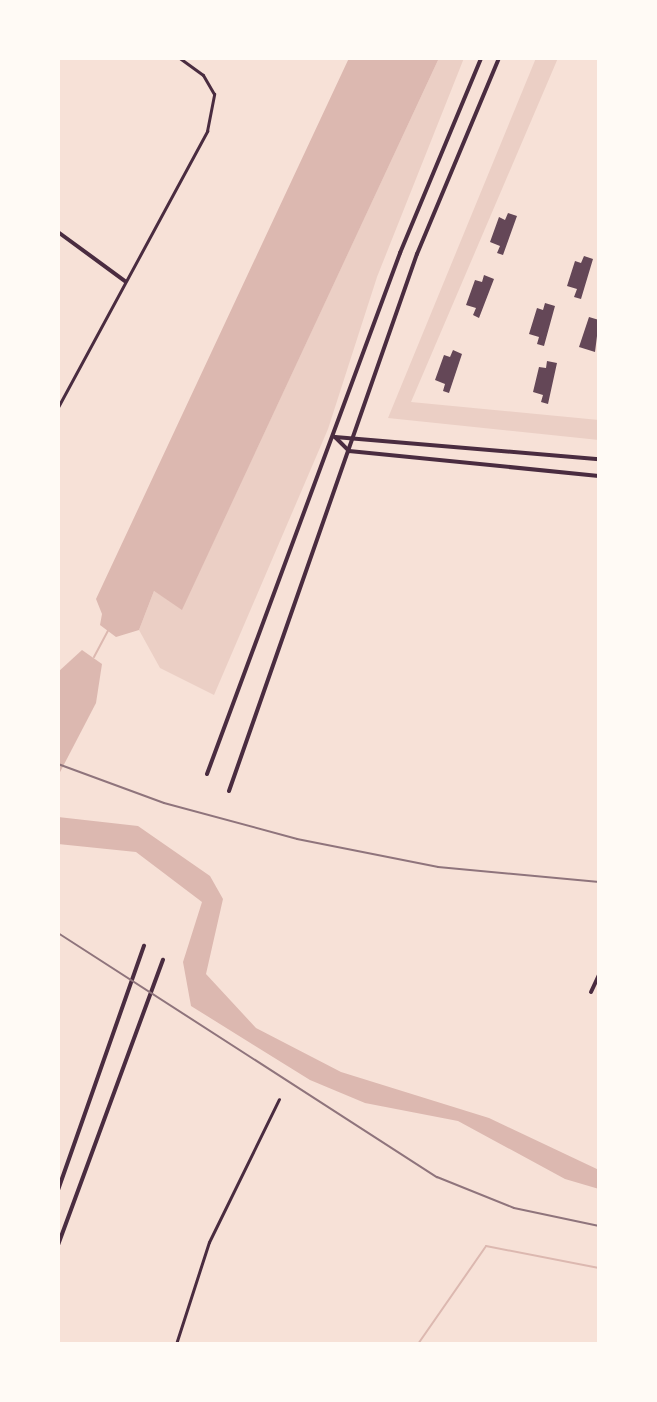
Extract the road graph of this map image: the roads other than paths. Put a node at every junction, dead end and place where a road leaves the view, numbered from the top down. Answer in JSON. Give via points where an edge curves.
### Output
{"nodes":[{"id":1,"x":180,"y":58,"type":"edge"},
{"id":2,"x":481,"y":58,"type":"edge"},
{"id":3,"x":499,"y":58,"type":"edge"},
{"id":4,"x":58,"y":232,"type":"edge"},
{"id":5,"x":125,"y":281,"type":"junction"},
{"id":6,"x":58,"y":407,"type":"edge"},
{"id":7,"x":355,"y":435,"type":"junction"},
{"id":8,"x":335,"y":437,"type":"junction"},
{"id":9,"x":349,"y":451,"type":"junction"},
{"id":10,"x":599,"y":459,"type":"edge"},
{"id":11,"x":599,"y":476,"type":"edge"},
{"id":12,"x":207,"y":774,"type":"dead end"},
{"id":13,"x":229,"y":791,"type":"dead end"},
{"id":14,"x":144,"y":946,"type":"dead end"},
{"id":15,"x":163,"y":960,"type":"dead end"},
{"id":16,"x":599,"y":975,"type":"edge"},
{"id":17,"x":591,"y":992,"type":"dead end"},
{"id":18,"x":279,"y":1099,"type":"dead end"},
{"id":19,"x":58,"y":1190,"type":"edge"},
{"id":20,"x":58,"y":1245,"type":"edge"},
{"id":21,"x":176,"y":1344,"type":"edge"}],
"edges":[{"from":1,"to":5,"type":"street","via":[[203,75],[214,105],[207,131]]},
{"from":2,"to":8,"type":"main road","via":[[400,253]]},
{"from":3,"to":7,"type":"main road","via":[[442,188]]},
{"from":4,"to":5,"type":"main road"},
{"from":5,"to":6,"type":"street"},
{"from":7,"to":8,"type":"main road"},
{"from":7,"to":9,"type":"main road"},
{"from":7,"to":10,"type":"main road"},
{"from":8,"to":9,"type":"main road"},
{"from":8,"to":12,"type":"main road"},
{"from":9,"to":11,"type":"main road"},
{"from":9,"to":13,"type":"main road"},
{"from":14,"to":19,"type":"main road"},
{"from":15,"to":20,"type":"main road"},
{"from":16,"to":17,"type":"main road"},
{"from":18,"to":21,"type":"street","via":[[209,1242]]}]}
